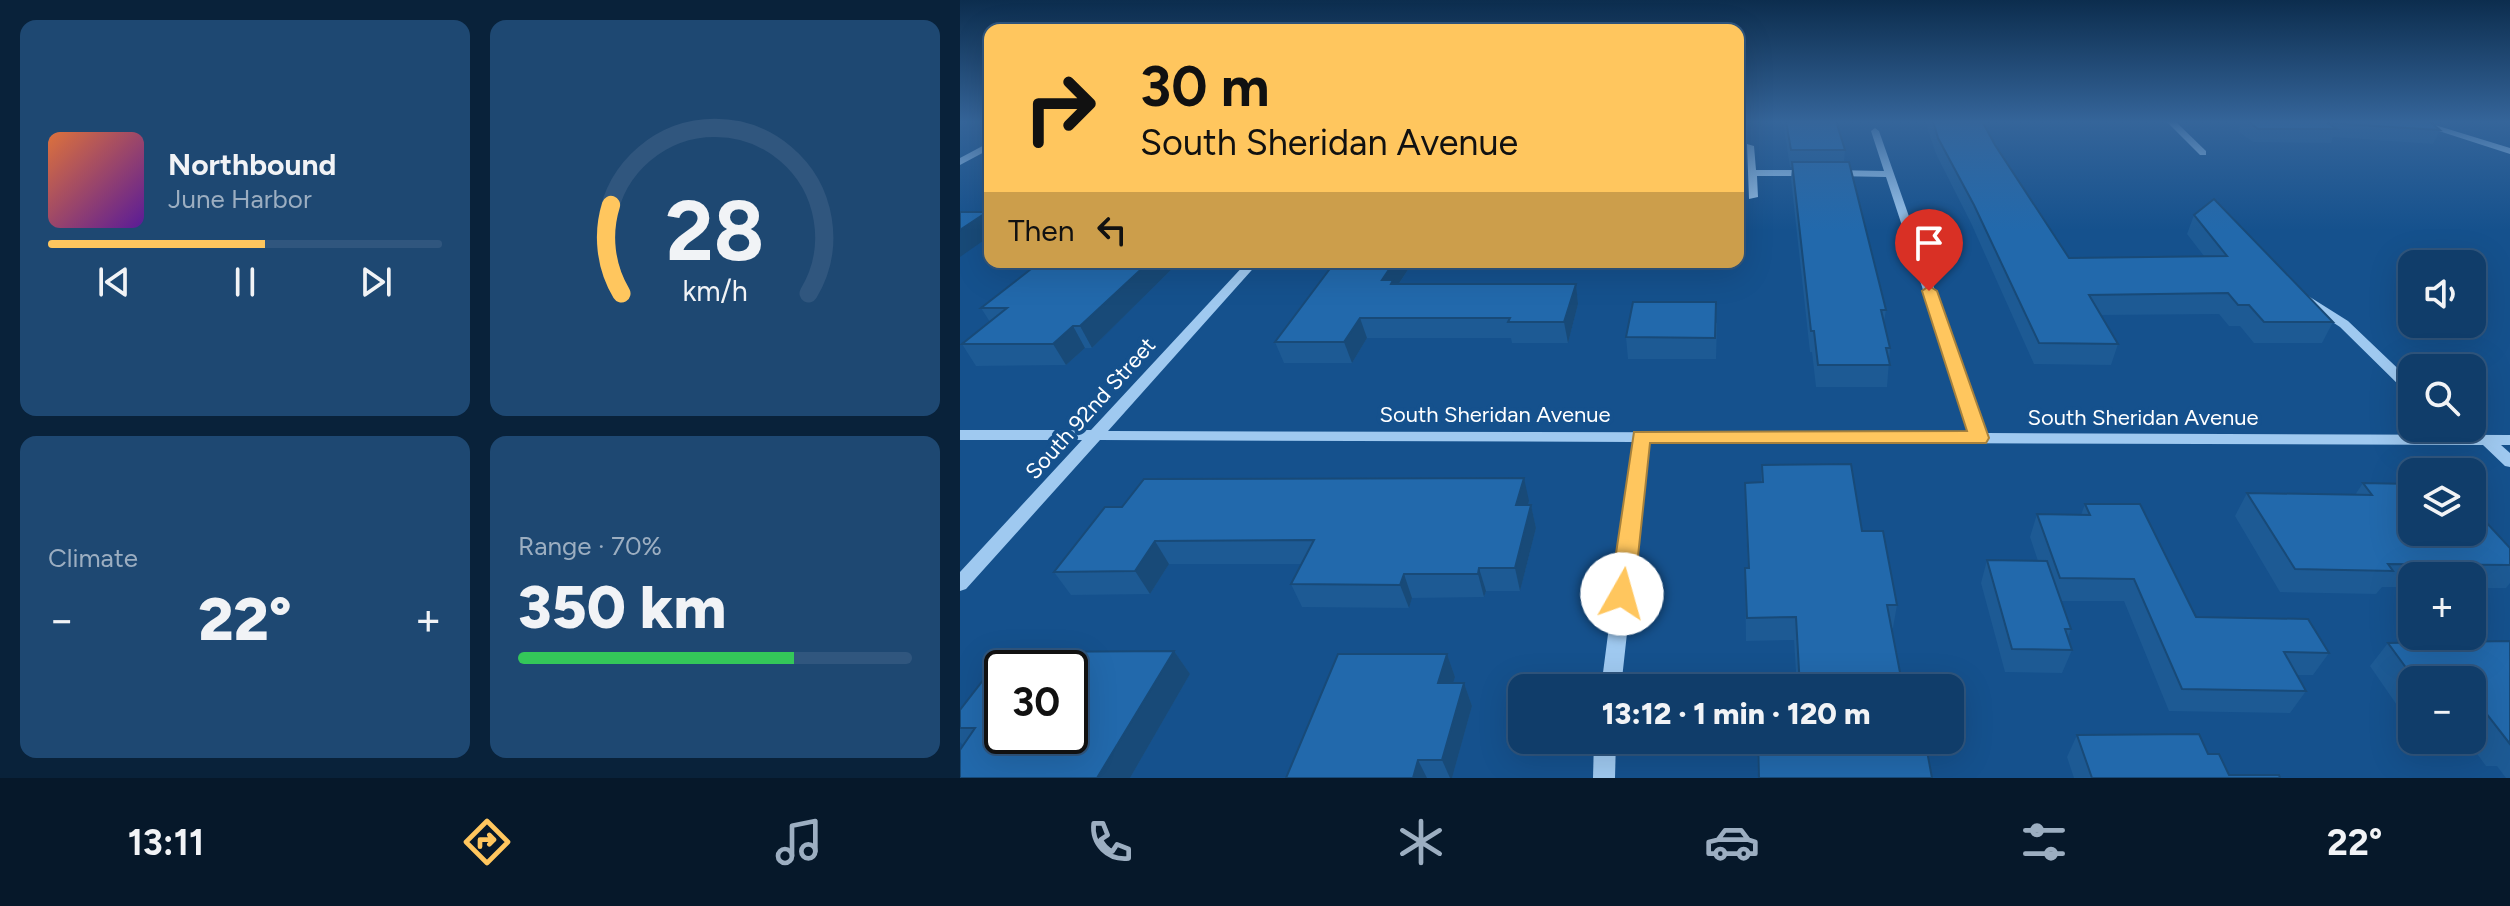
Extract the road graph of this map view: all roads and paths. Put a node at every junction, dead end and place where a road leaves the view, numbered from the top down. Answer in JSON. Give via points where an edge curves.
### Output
{"nodes":[{"id":1,"x":1751,"y":157,"type":"edge"},
{"id":2,"x":1884,"y":157,"type":"edge"},
{"id":3,"x":1752,"y":173,"type":"junction"},
{"id":4,"x":1890,"y":174,"type":"junction"},
{"id":5,"x":1753,"y":197,"type":"dead end"},
{"id":6,"x":1248,"y":268,"type":"edge"},
{"id":7,"x":2288,"y":288,"type":"edge"},
{"id":8,"x":2398,"y":376,"type":"edge"},
{"id":9,"x":960,"y":435,"type":"edge"},
{"id":10,"x":1096,"y":435,"type":"junction"},
{"id":11,"x":1641,"y":437,"type":"junction"},
{"id":12,"x":1979,"y":438,"type":"junction"},
{"id":13,"x":2398,"y":440,"type":"edge"},
{"id":14,"x":2487,"y":440,"type":"joint"},
{"id":15,"x":2510,"y":440,"type":"edge"},
{"id":16,"x":2510,"y":462,"type":"edge"},
{"id":17,"x":960,"y":584,"type":"edge"},
{"id":18,"x":1613,"y":674,"type":"edge"},
{"id":19,"x":1605,"y":754,"type":"edge"},
{"id":20,"x":1604,"y":778,"type":"edge"}],
"edges":[{"from":1,"to":3,"type":"street"},
{"from":2,"to":4,"type":"street"},
{"from":3,"to":4,"type":"street"},
{"from":3,"to":5,"type":"street"},
{"from":4,"to":12,"type":"street"},
{"from":6,"to":10,"type":"street","name":"South 92nd Street"},
{"from":7,"to":8,"type":"street","via":[[2323,307]]},
{"from":9,"to":10,"type":"street","name":"South Sheridan Avenue"},
{"from":10,"to":11,"type":"street","name":"South Sheridan Avenue"},
{"from":10,"to":17,"type":"street","name":"South 92nd Street"},
{"from":11,"to":12,"type":"street","name":"South Sheridan Avenue"},
{"from":11,"to":18,"type":"street"},
{"from":12,"to":13,"type":"street","name":"South Sheridan Avenue"},
{"from":14,"to":15,"type":"street","name":"South Sheridan Avenue"},
{"from":14,"to":16,"type":"street"},
{"from":19,"to":20,"type":"street"}]}
